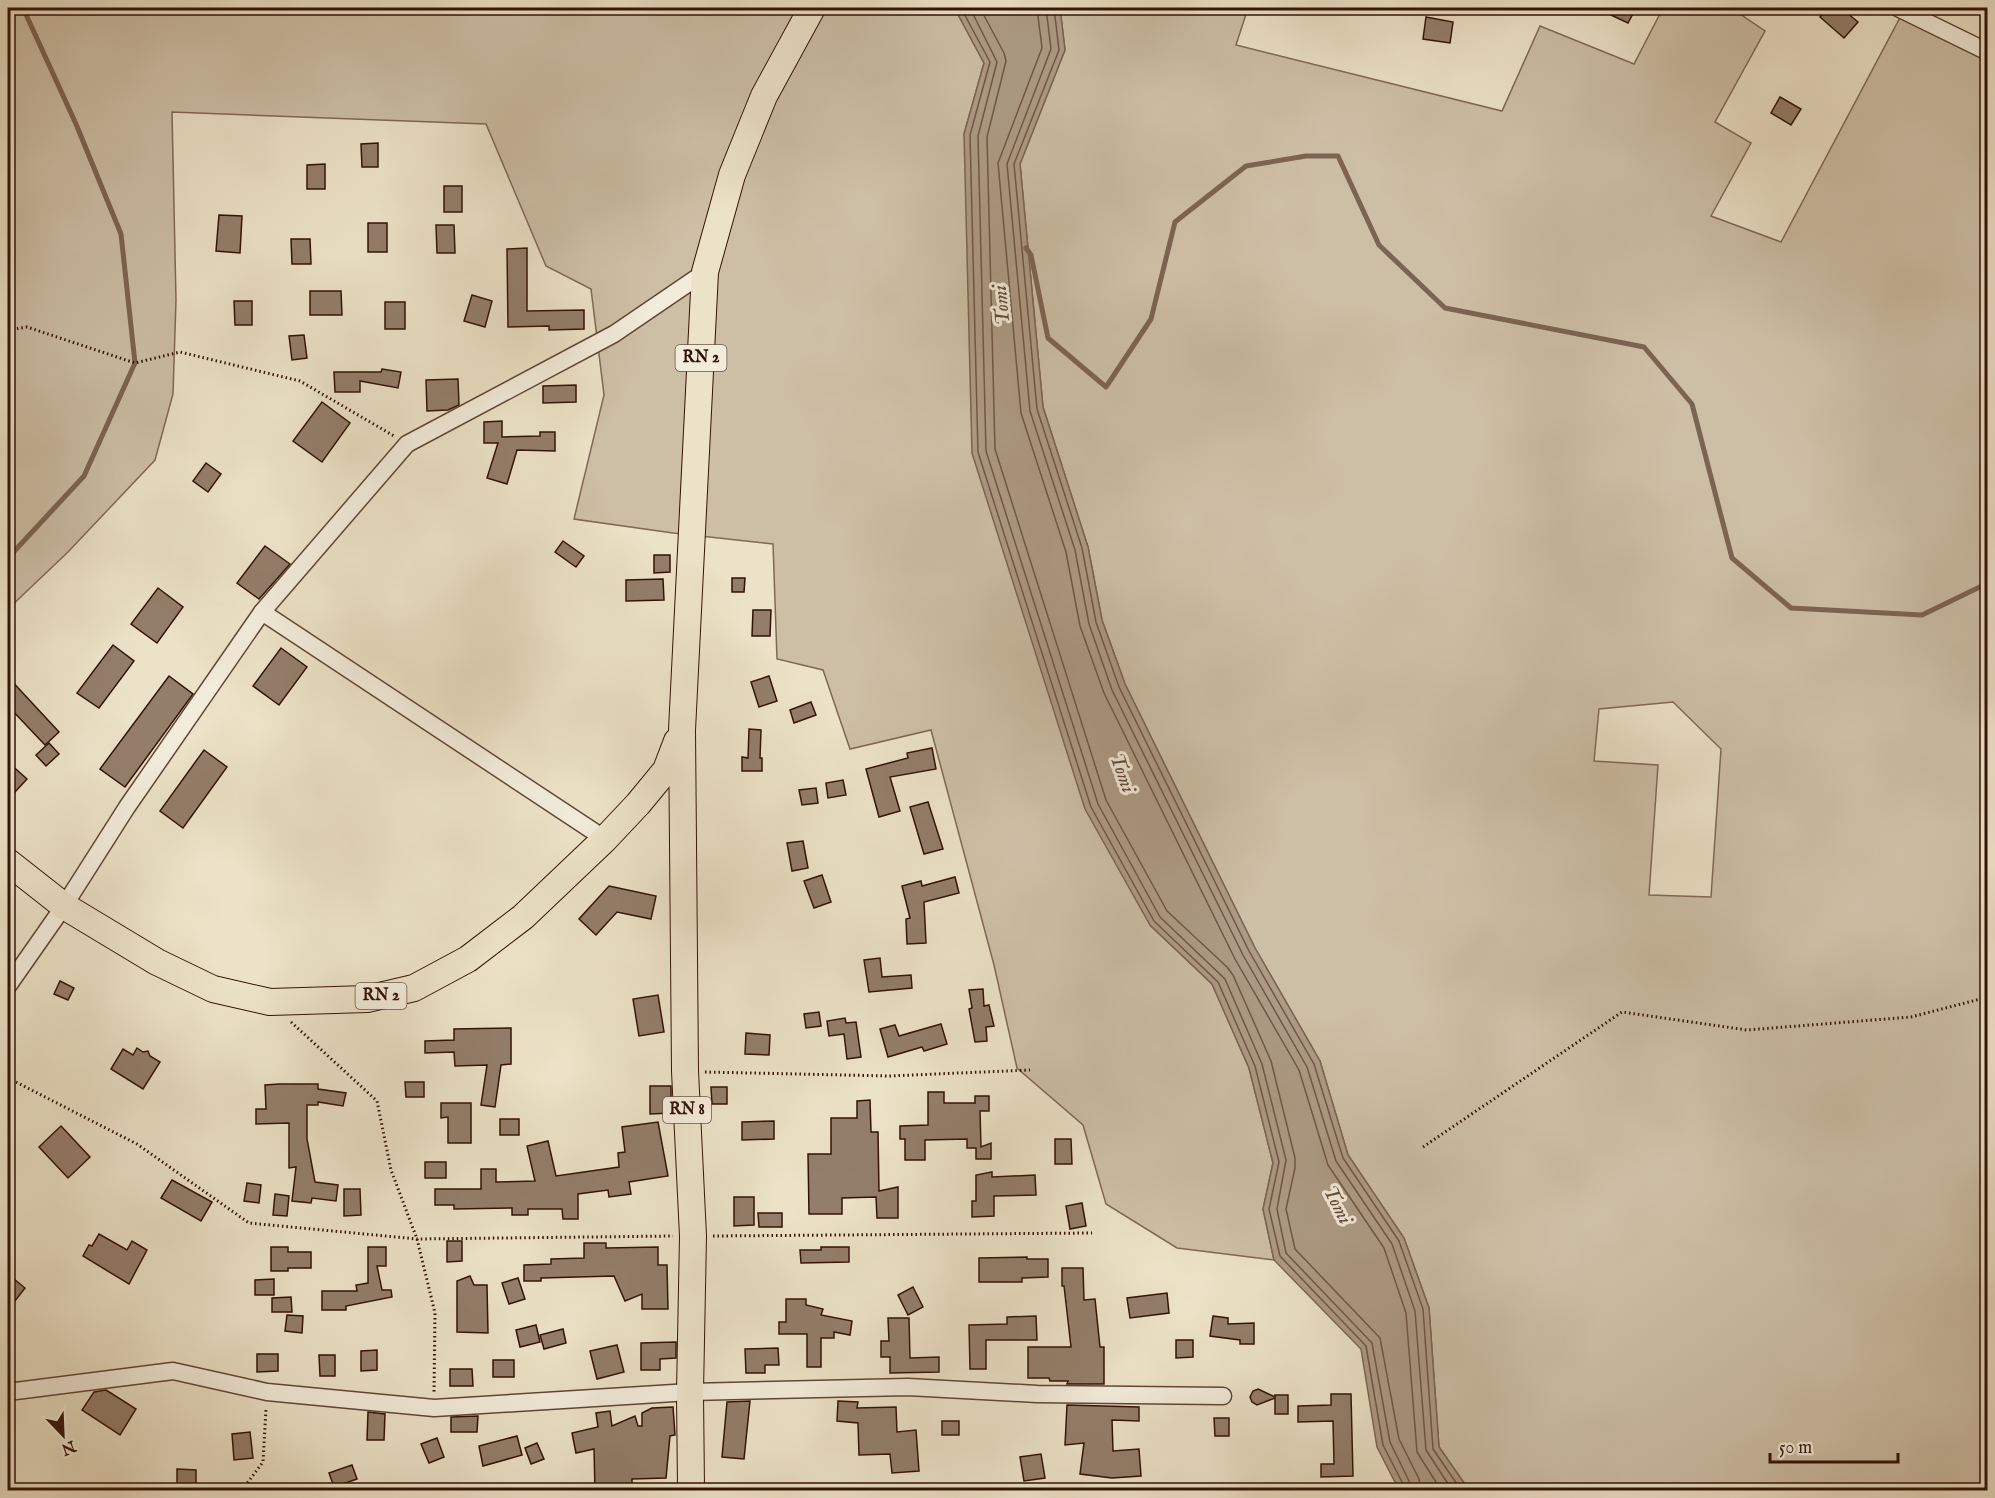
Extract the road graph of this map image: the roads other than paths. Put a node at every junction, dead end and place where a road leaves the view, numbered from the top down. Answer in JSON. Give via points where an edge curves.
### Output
{"nodes":[{"id":1,"x":812,"y":8,"type":"edge"},
{"id":2,"x":1898,"y":8,"type":"edge"},
{"id":3,"x":1988,"y":52,"type":"edge"},
{"id":4,"x":705,"y":272,"type":"junction"},
{"id":5,"x":262,"y":612,"type":"junction"},
{"id":6,"x":682,"y":730,"type":"junction"},
{"id":7,"x":605,"y":839,"type":"junction"},
{"id":8,"x":8,"y":862,"type":"edge"},
{"id":9,"x":64,"y":906,"type":"junction"},
{"id":10,"x":8,"y":986,"type":"edge"},
{"id":11,"x":8,"y":1392,"type":"edge"},
{"id":12,"x":690,"y":1392,"type":"junction"},
{"id":13,"x":1223,"y":1396,"type":"dead end"},
{"id":14,"x":691,"y":1491,"type":"edge"}],
"edges":[{"from":1,"to":4,"type":"main road","number":"RN 2","via":[[764,96],[732,175]]},
{"from":2,"to":3,"type":"street"},
{"from":4,"to":5,"type":"street","via":[[614,334],[407,444]]},
{"from":4,"to":6,"type":"main road","number":"RN 2"},
{"from":5,"to":7,"type":"street"},
{"from":5,"to":9,"type":"street","via":[[127,807]]},
{"from":6,"to":7,"type":"main road","number":"RN 2","via":[[666,770]]},
{"from":6,"to":12,"type":"main road","number":"RN 8","via":[[685,1071],[693,1236]]},
{"from":7,"to":9,"type":"main road","number":"RN 2","via":[[523,917],[468,959],[414,988],[367,999],[270,1002],[213,989],[157,962]]},
{"from":8,"to":9,"type":"main road","number":"RN 2"},
{"from":9,"to":10,"type":"street"},
{"from":11,"to":12,"type":"street","via":[[173,1371],[267,1392],[434,1408]]},
{"from":12,"to":13,"type":"street","via":[[908,1387],[1038,1394]]},
{"from":12,"to":14,"type":"main road","number":"RN 8"}]}
